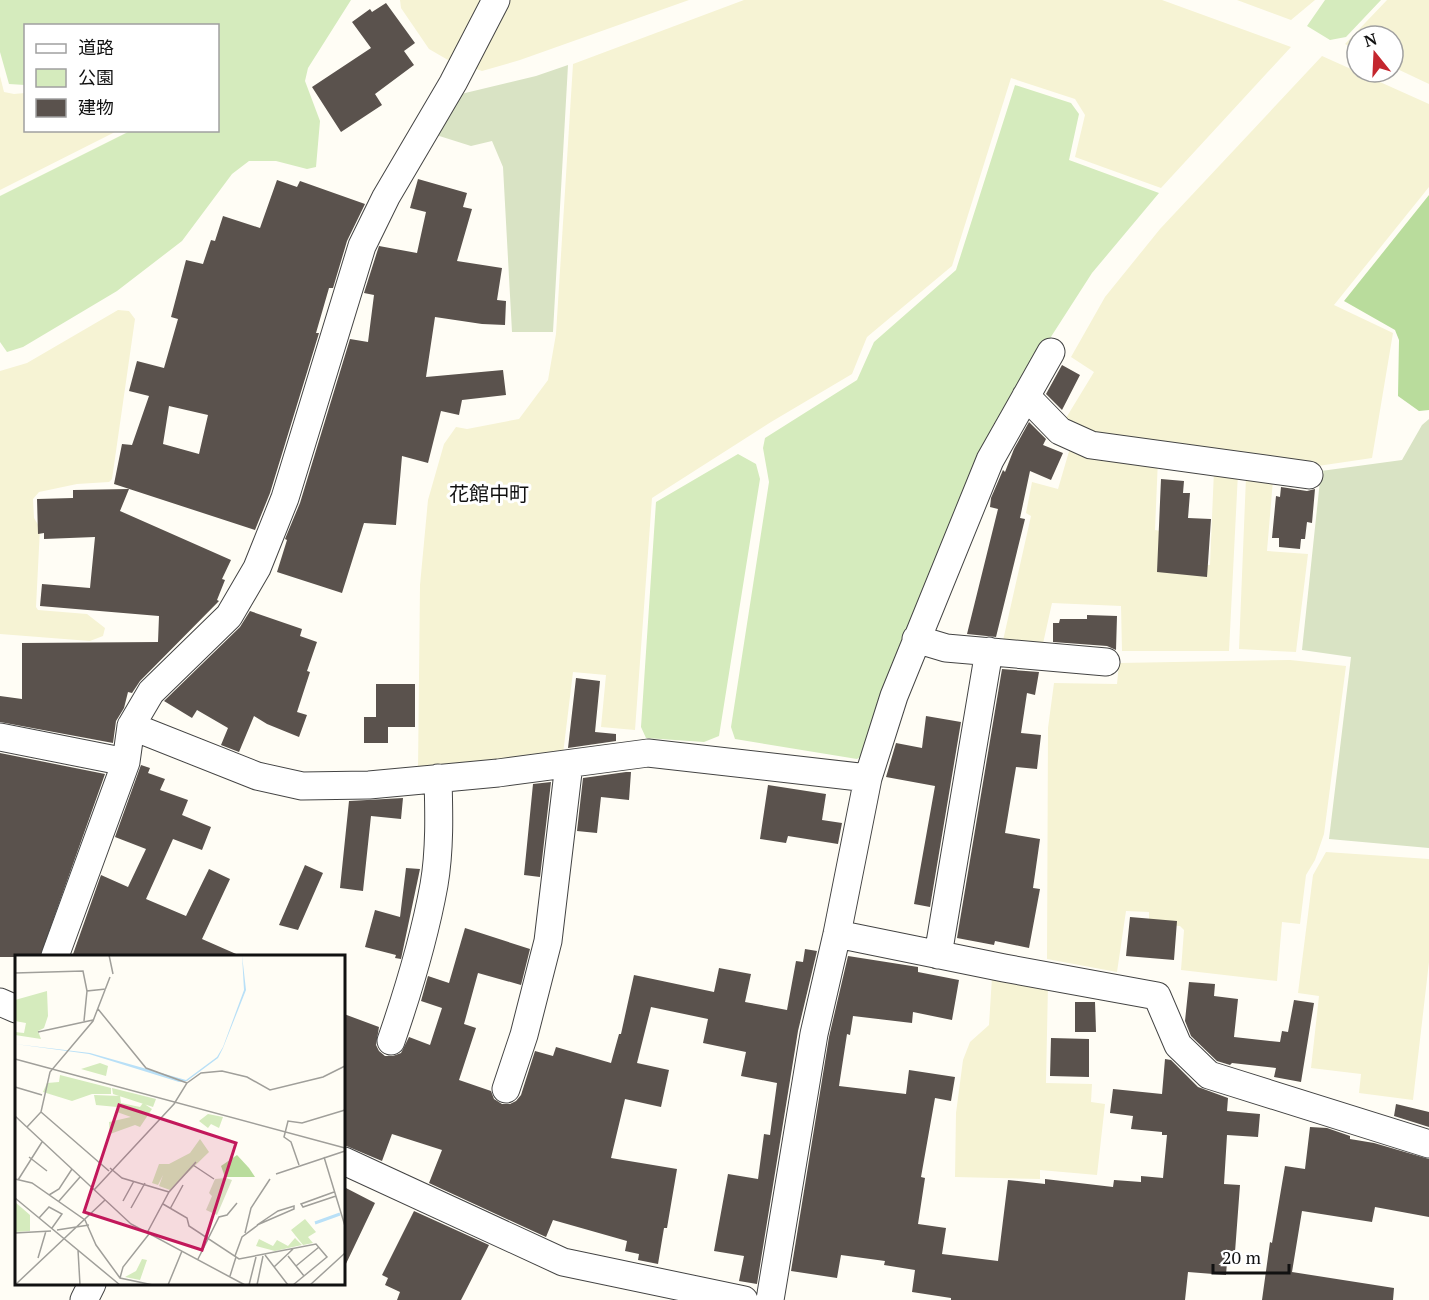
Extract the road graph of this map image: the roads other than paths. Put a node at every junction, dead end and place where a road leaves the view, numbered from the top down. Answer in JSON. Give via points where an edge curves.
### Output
{"nodes":[{"id":1,"x":496,"y":0,"type":"edge"},
{"id":2,"x":1051,"y":352,"type":"dead end"},
{"id":3,"x":1026,"y":396,"type":"junction"},
{"id":4,"x":1310,"y":475,"type":"dead end"},
{"id":5,"x":916,"y":639,"type":"junction"},
{"id":6,"x":989,"y":651,"type":"junction"},
{"id":7,"x":1106,"y":662,"type":"dead end"},
{"id":8,"x":131,"y":726,"type":"junction"},
{"id":9,"x":0,"y":737,"type":"edge"},
{"id":10,"x":126,"y":762,"type":"junction"},
{"id":11,"x":568,"y":764,"type":"junction"},
{"id":12,"x":438,"y":778,"type":"junction"},
{"id":13,"x":868,"y":778,"type":"junction"},
{"id":14,"x":837,"y":934,"type":"junction"},
{"id":15,"x":56,"y":955,"type":"edge"},
{"id":16,"x":938,"y":955,"type":"junction"},
{"id":17,"x":0,"y":1002,"type":"edge"},
{"id":18,"x":15,"y":1009,"type":"edge"},
{"id":19,"x":391,"y":1041,"type":"dead end"},
{"id":20,"x":506,"y":1089,"type":"dead end"},
{"id":21,"x":1429,"y":1144,"type":"edge"},
{"id":22,"x":345,"y":1161,"type":"edge"},
{"id":23,"x":92,"y":1285,"type":"edge"},
{"id":24,"x":84,"y":1300,"type":"edge"},
{"id":25,"x":744,"y":1300,"type":"edge"},
{"id":26,"x":770,"y":1300,"type":"edge"}],
"edges":[{"from":1,"to":8,"type":"street","via":[[362,246],[285,498],[257,568],[229,616],[151,692]]},
{"from":2,"to":3,"type":"street"},
{"from":3,"to":4,"type":"street","via":[[1060,431],[1091,445]]},
{"from":3,"to":5,"type":"street","via":[[990,459]]},
{"from":5,"to":6,"type":"street","via":[[945,648]]},
{"from":5,"to":13,"type":"street"},
{"from":6,"to":7,"type":"street"},
{"from":6,"to":16,"type":"street"},
{"from":8,"to":10,"type":"street"},
{"from":8,"to":12,"type":"street","via":[[257,776],[302,786]]},
{"from":9,"to":10,"type":"street"},
{"from":10,"to":15,"type":"street"},
{"from":11,"to":12,"type":"street"},
{"from":11,"to":13,"type":"street","via":[[648,753]]},
{"from":11,"to":20,"type":"street","via":[[548,941]]},
{"from":12,"to":19,"type":"street","via":[[435,883],[417,965]]},
{"from":13,"to":14,"type":"street"},
{"from":14,"to":16,"type":"street"},
{"from":14,"to":26,"type":"street","via":[[814,1034]]},
{"from":16,"to":21,"type":"street","via":[[1157,996],[1178,1045],[1209,1075]]},
{"from":17,"to":18,"type":"street"},
{"from":22,"to":25,"type":"street","via":[[563,1262]]},
{"from":23,"to":24,"type":"street"}]}
